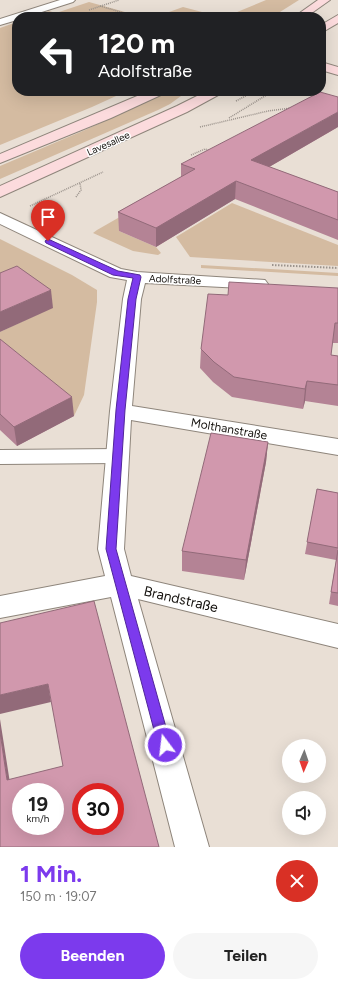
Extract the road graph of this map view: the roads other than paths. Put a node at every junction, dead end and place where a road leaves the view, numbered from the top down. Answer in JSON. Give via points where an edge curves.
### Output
{"nodes":[{"id":1,"x":70,"y":0,"type":"edge"},
{"id":2,"x":325,"y":0,"type":"edge"},
{"id":3,"x":32,"y":12,"type":"edge"},
{"id":4,"x":307,"y":12,"type":"edge"},
{"id":5,"x":12,"y":18,"type":"edge"},
{"id":6,"x":338,"y":18,"type":"edge"},
{"id":7,"x":0,"y":22,"type":"edge"},
{"id":8,"x":326,"y":32,"type":"edge"},
{"id":9,"x":326,"y":67,"type":"edge"},
{"id":10,"x":338,"y":71,"type":"edge"},
{"id":11,"x":148,"y":96,"type":"edge"},
{"id":12,"x":207,"y":96,"type":"edge"},
{"id":13,"x":0,"y":159,"type":"edge"},
{"id":14,"x":0,"y":192,"type":"edge"},
{"id":15,"x":0,"y":218,"type":"edge"},
{"id":16,"x":137,"y":277,"type":"junction"},
{"id":17,"x":276,"y":285,"type":"edge"},
{"id":18,"x":121,"y":410,"type":"junction"},
{"id":19,"x":338,"y":447,"type":"edge"},
{"id":20,"x":118,"y":456,"type":"junction"},
{"id":21,"x":0,"y":457,"type":"edge"},
{"id":22,"x":121,"y":584,"type":"junction"},
{"id":23,"x":0,"y":607,"type":"edge"},
{"id":24,"x":338,"y":636,"type":"edge"},
{"id":25,"x":192,"y":847,"type":"edge"}],
"edges":[{"from":1,"to":3,"type":"street"},
{"from":2,"to":4,"type":"main road"},
{"from":5,"to":7,"type":"street"},
{"from":6,"to":8,"type":"main road"},
{"from":9,"to":10,"type":"main road"},
{"from":11,"to":13,"type":"main road"},
{"from":12,"to":14,"type":"main road","name":"Lavesallee"},
{"from":15,"to":16,"type":"street","name":"Adolfstraße","via":[[116,273]]},
{"from":16,"to":17,"type":"street","name":"Adolfstraße"},
{"from":16,"to":18,"type":"street","via":[[132,299]]},
{"from":18,"to":19,"type":"street","name":"Molthanstraße"},
{"from":18,"to":20,"type":"street"},
{"from":20,"to":21,"type":"lane"},
{"from":20,"to":22,"type":"street","via":[[111,549]]},
{"from":22,"to":23,"type":"street","name":"Brandstraße"},
{"from":22,"to":24,"type":"street","name":"Brandstraße"},
{"from":22,"to":25,"type":"street"}]}
